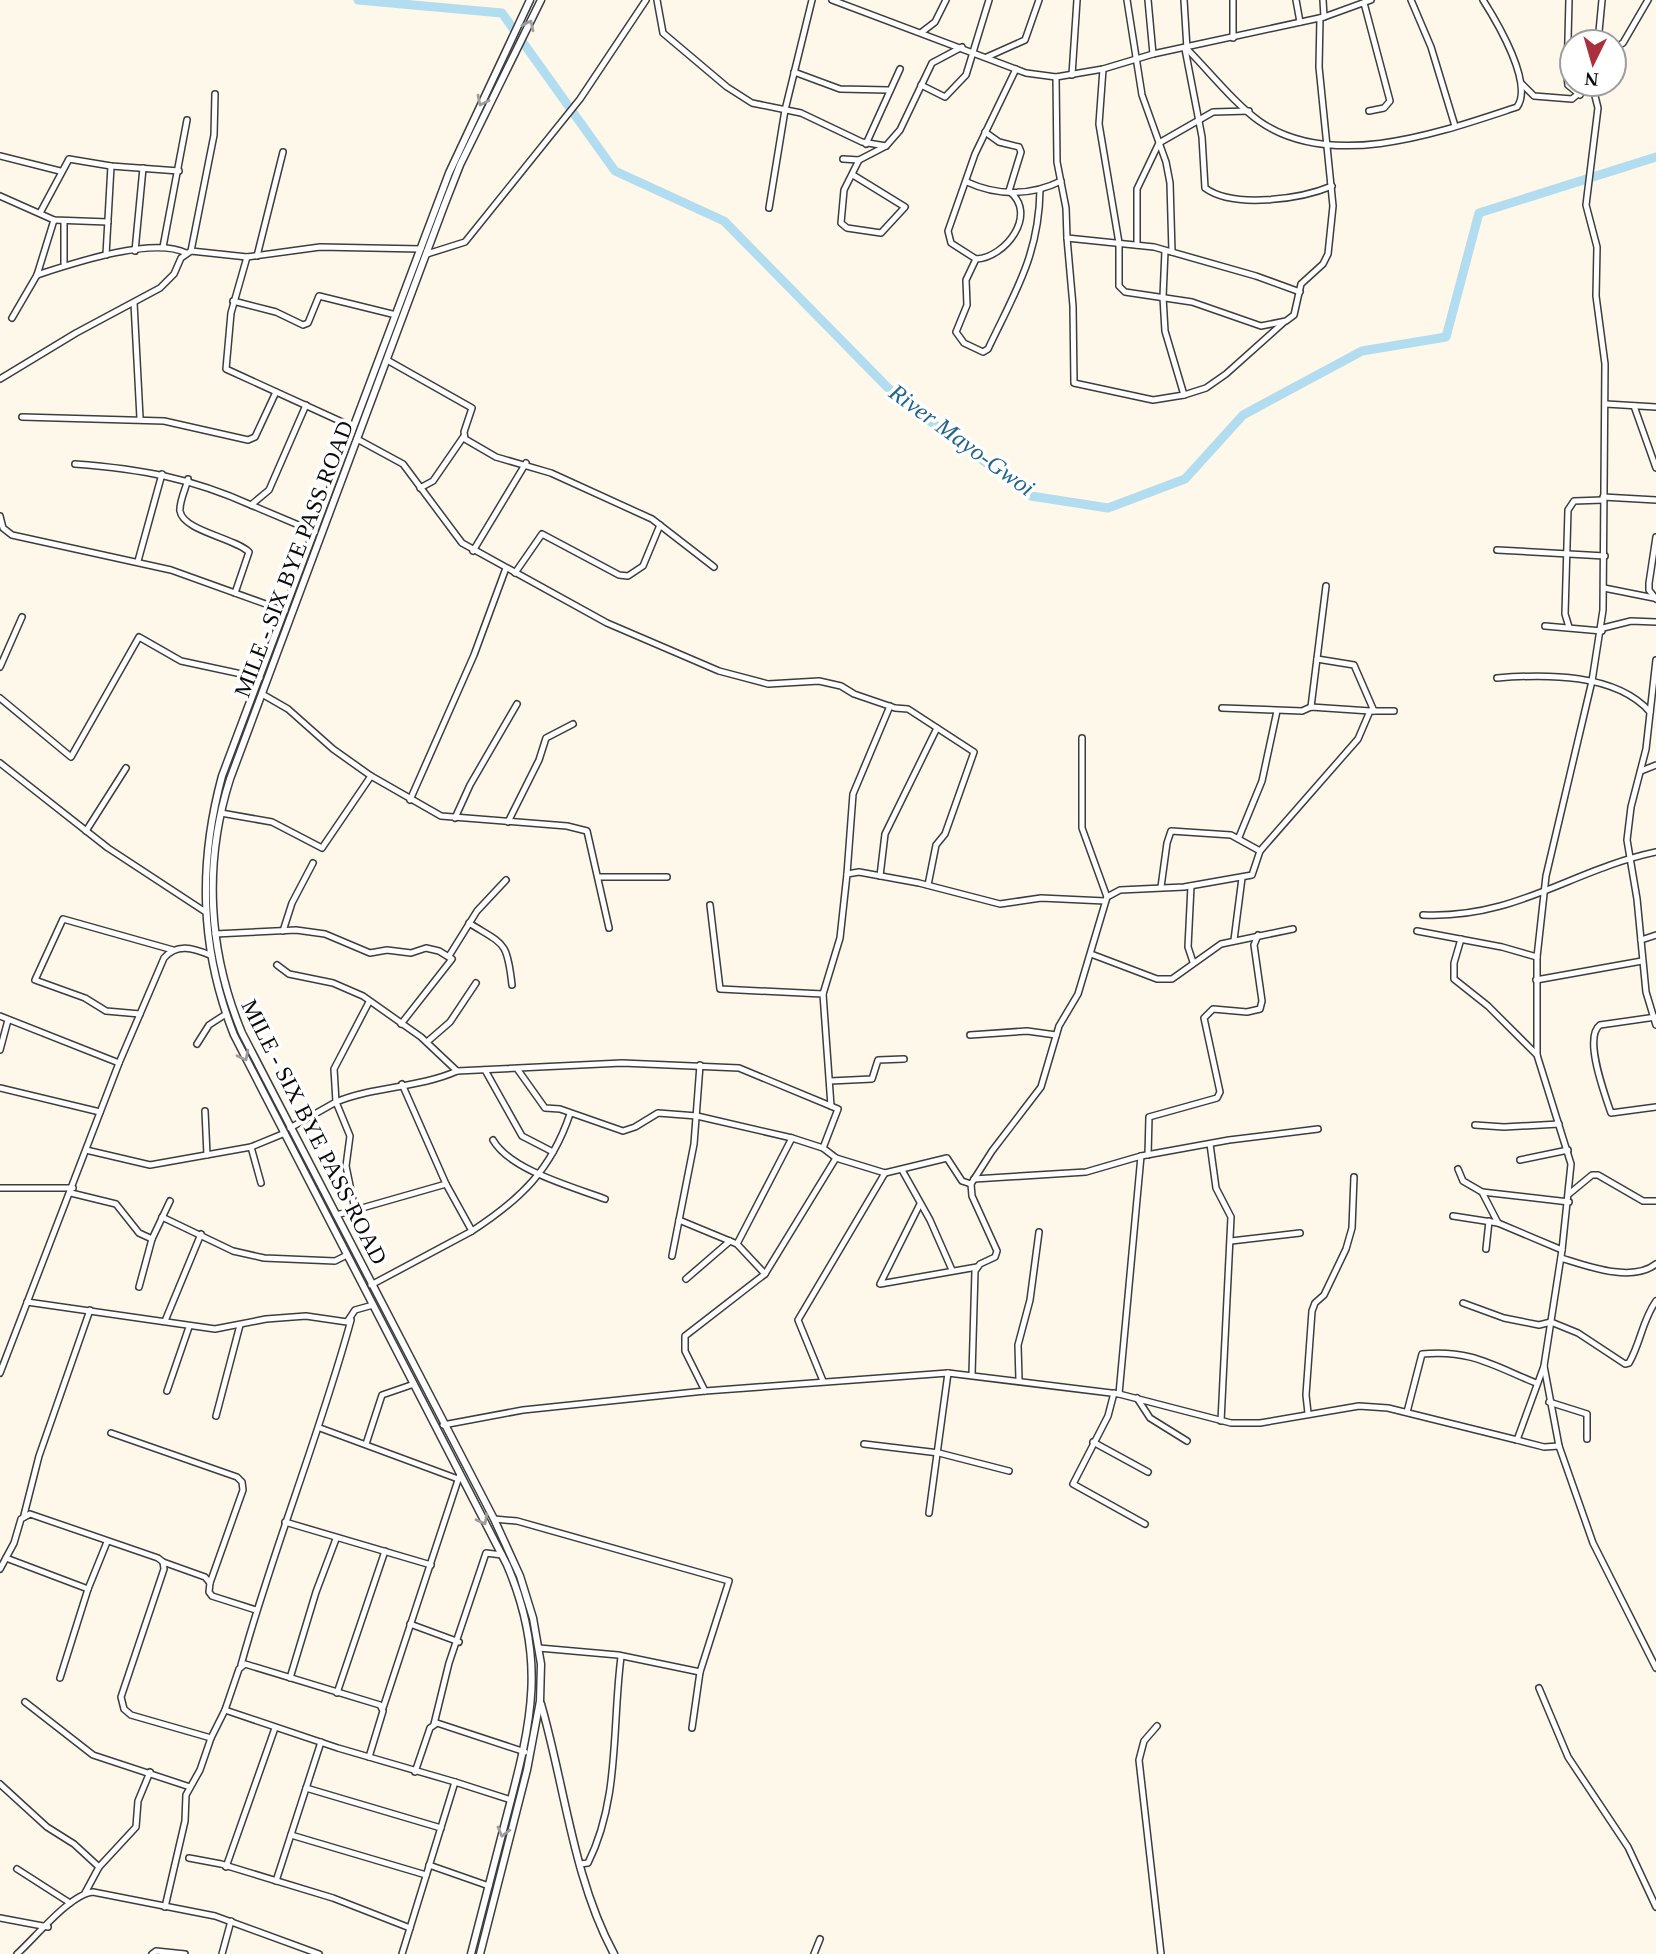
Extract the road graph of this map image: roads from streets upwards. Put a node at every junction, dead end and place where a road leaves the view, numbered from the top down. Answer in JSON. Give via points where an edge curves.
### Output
{"nodes":[{"id":1,"x":646,"y":0,"type":"edge"},
{"id":2,"x":657,"y":0,"type":"edge"},
{"id":3,"x":812,"y":0,"type":"edge"},
{"id":4,"x":832,"y":0,"type":"edge"},
{"id":5,"x":946,"y":0,"type":"edge"},
{"id":6,"x":989,"y":0,"type":"edge"},
{"id":7,"x":1039,"y":0,"type":"edge"},
{"id":8,"x":1077,"y":0,"type":"edge"},
{"id":9,"x":1128,"y":0,"type":"edge"},
{"id":10,"x":1147,"y":0,"type":"edge"},
{"id":11,"x":1184,"y":0,"type":"edge"},
{"id":12,"x":1233,"y":0,"type":"edge"},
{"id":13,"x":1296,"y":0,"type":"edge"},
{"id":14,"x":1323,"y":0,"type":"edge"},
{"id":15,"x":1411,"y":0,"type":"edge"},
{"id":16,"x":1483,"y":0,"type":"edge"},
{"id":17,"x":1569,"y":0,"type":"edge"},
{"id":18,"x":1602,"y":0,"type":"edge"},
{"id":19,"x":1648,"y":0,"type":"edge"},
{"id":20,"x":530,"y":1,"type":"edge"},
{"id":21,"x":1367,"y":1,"type":"edge"},
{"id":22,"x":540,"y":3,"type":"edge"},
{"id":23,"x":1322,"y":17,"type":"junction"},
{"id":24,"x":1300,"y":22,"type":"junction"},
{"id":25,"x":1569,"y":28,"type":"edge"},
{"id":26,"x":1600,"y":28,"type":"edge"},
{"id":27,"x":922,"y":32,"type":"junction"},
{"id":28,"x":1628,"y":34,"type":"edge"},
{"id":29,"x":1233,"y":38,"type":"junction"},
{"id":30,"x":962,"y":47,"type":"junction"},
{"id":31,"x":1186,"y":49,"type":"junction"},
{"id":32,"x":972,"y":51,"type":"junction"},
{"id":33,"x":1153,"y":54,"type":"junction"},
{"id":34,"x":987,"y":57,"type":"junction"},
{"id":35,"x":1137,"y":59,"type":"junction"},
{"id":36,"x":900,"y":69,"type":"dead end"},
{"id":37,"x":1016,"y":69,"type":"junction"},
{"id":38,"x":1103,"y":69,"type":"junction"},
{"id":39,"x":794,"y":72,"type":"junction"},
{"id":40,"x":1072,"y":75,"type":"junction"},
{"id":41,"x":1056,"y":77,"type":"junction"},
{"id":42,"x":1522,"y":84,"type":"junction"},
{"id":43,"x":921,"y":85,"type":"junction"},
{"id":44,"x":888,"y":90,"type":"junction"},
{"id":45,"x":215,"y":94,"type":"dead end"},
{"id":46,"x":1574,"y":98,"type":"edge"},
{"id":47,"x":1595,"y":98,"type":"edge"},
{"id":48,"x":785,"y":110,"type":"junction"},
{"id":49,"x":1249,"y":111,"type":"junction"},
{"id":50,"x":1369,"y":111,"type":"dead end"},
{"id":51,"x":187,"y":120,"type":"dead end"},
{"id":52,"x":1199,"y":120,"type":"junction"},
{"id":53,"x":1455,"y":126,"type":"junction"},
{"id":54,"x":985,"y":132,"type":"junction"},
{"id":55,"x":1159,"y":143,"type":"junction"},
{"id":56,"x":866,"y":144,"type":"junction"},
{"id":57,"x":1328,"y":145,"type":"junction"},
{"id":58,"x":886,"y":146,"type":"junction"},
{"id":59,"x":283,"y":152,"type":"dead end"},
{"id":60,"x":0,"y":156,"type":"edge"},
{"id":61,"x":843,"y":159,"type":"dead end"},
{"id":62,"x":859,"y":160,"type":"junction"},
{"id":63,"x":111,"y":166,"type":"junction"},
{"id":64,"x":143,"y":168,"type":"junction"},
{"id":65,"x":60,"y":171,"type":"junction"},
{"id":66,"x":179,"y":171,"type":"junction"},
{"id":67,"x":853,"y":175,"type":"junction"},
{"id":68,"x":967,"y":181,"type":"junction"},
{"id":69,"x":1061,"y":181,"type":"junction"},
{"id":70,"x":1332,"y":186,"type":"junction"},
{"id":71,"x":1040,"y":190,"type":"junction"},
{"id":72,"x":1009,"y":191,"type":"junction"},
{"id":73,"x":0,"y":197,"type":"edge"},
{"id":74,"x":769,"y":208,"type":"dead end"},
{"id":75,"x":40,"y":213,"type":"junction"},
{"id":76,"x":54,"y":220,"type":"junction"},
{"id":77,"x":64,"y":222,"type":"junction"},
{"id":78,"x":108,"y":222,"type":"junction"},
{"id":79,"x":1067,"y":238,"type":"junction"},
{"id":80,"x":1119,"y":243,"type":"junction"},
{"id":81,"x":1138,"y":245,"type":"junction"},
{"id":82,"x":163,"y":247,"type":"junction"},
{"id":83,"x":135,"y":251,"type":"junction"},
{"id":84,"x":424,"y":251,"type":"junction"},
{"id":85,"x":188,"y":252,"type":"junction"},
{"id":86,"x":1169,"y":252,"type":"junction"},
{"id":87,"x":106,"y":255,"type":"junction"},
{"id":88,"x":257,"y":256,"type":"junction"},
{"id":89,"x":247,"y":257,"type":"junction"},
{"id":90,"x":976,"y":259,"type":"junction"},
{"id":91,"x":64,"y":263,"type":"junction"},
{"id":92,"x":37,"y":275,"type":"junction"},
{"id":93,"x":1300,"y":292,"type":"junction"},
{"id":94,"x":1163,"y":297,"type":"junction"},
{"id":95,"x":233,"y":301,"type":"junction"},
{"id":96,"x":134,"y":303,"type":"junction"},
{"id":97,"x":396,"y":316,"type":"junction"},
{"id":98,"x":12,"y":317,"type":"dead end"},
{"id":99,"x":1286,"y":321,"type":"junction"},
{"id":100,"x":387,"y":349,"type":"junction"},
{"id":101,"x":387,"y":360,"type":"junction"},
{"id":102,"x":0,"y":379,"type":"edge"},
{"id":103,"x":275,"y":392,"type":"junction"},
{"id":104,"x":1184,"y":395,"type":"junction"},
{"id":105,"x":1606,"y":404,"type":"junction"},
{"id":106,"x":306,"y":405,"type":"junction"},
{"id":107,"x":1634,"y":406,"type":"junction"},
{"id":108,"x":1656,"y":407,"type":"edge"},
{"id":109,"x":22,"y":416,"type":"dead end"},
{"id":110,"x":140,"y":418,"type":"junction"},
{"id":111,"x":353,"y":427,"type":"junction"},
{"id":112,"x":464,"y":436,"type":"junction"},
{"id":113,"x":357,"y":439,"type":"junction"},
{"id":114,"x":526,"y":463,"type":"junction"},
{"id":115,"x":75,"y":464,"type":"dead end"},
{"id":116,"x":1656,"y":468,"type":"edge"},
{"id":117,"x":162,"y":474,"type":"junction"},
{"id":118,"x":188,"y":479,"type":"junction"},
{"id":119,"x":420,"y":488,"type":"junction"},
{"id":120,"x":1603,"y":498,"type":"junction"},
{"id":121,"x":1656,"y":500,"type":"edge"},
{"id":122,"x":251,"y":505,"type":"junction"},
{"id":123,"x":0,"y":516,"type":"edge"},
{"id":124,"x":660,"y":524,"type":"junction"},
{"id":125,"x":314,"y":532,"type":"junction"},
{"id":126,"x":1656,"y":537,"type":"edge"},
{"id":127,"x":1497,"y":550,"type":"dead end"},
{"id":128,"x":473,"y":551,"type":"junction"},
{"id":129,"x":1567,"y":554,"type":"junction"},
{"id":130,"x":1605,"y":556,"type":"junction"},
{"id":131,"x":138,"y":561,"type":"junction"},
{"id":132,"x":714,"y":567,"type":"dead end"},
{"id":133,"x":506,"y":568,"type":"junction"},
{"id":134,"x":515,"y":573,"type":"junction"},
{"id":135,"x":1325,"y":586,"type":"dead end"},
{"id":136,"x":1604,"y":588,"type":"junction"},
{"id":137,"x":234,"y":593,"type":"junction"},
{"id":138,"x":1655,"y":598,"type":"edge"},
{"id":139,"x":285,"y":611,"type":"junction"},
{"id":140,"x":22,"y":617,"type":"dead end"},
{"id":141,"x":1656,"y":622,"type":"edge"},
{"id":142,"x":1545,"y":626,"type":"dead end"},
{"id":143,"x":1569,"y":627,"type":"junction"},
{"id":144,"x":1602,"y":630,"type":"junction"},
{"id":145,"x":1317,"y":659,"type":"junction"},
{"id":146,"x":1656,"y":660,"type":"edge"},
{"id":147,"x":0,"y":667,"type":"edge"},
{"id":148,"x":260,"y":678,"type":"junction"},
{"id":149,"x":1497,"y":678,"type":"dead end"},
{"id":150,"x":1592,"y":681,"type":"junction"},
{"id":151,"x":262,"y":694,"type":"junction"},
{"id":152,"x":0,"y":698,"type":"edge"},
{"id":153,"x":517,"y":704,"type":"dead end"},
{"id":154,"x":890,"y":706,"type":"junction"},
{"id":155,"x":1222,"y":708,"type":"dead end"},
{"id":156,"x":1311,"y":708,"type":"junction"},
{"id":157,"x":1277,"y":711,"type":"junction"},
{"id":158,"x":1372,"y":711,"type":"junction"},
{"id":159,"x":1394,"y":711,"type":"dead end"},
{"id":160,"x":1650,"y":712,"type":"junction"},
{"id":161,"x":573,"y":724,"type":"dead end"},
{"id":162,"x":937,"y":728,"type":"junction"},
{"id":163,"x":1082,"y":738,"type":"dead end"},
{"id":164,"x":0,"y":763,"type":"edge"},
{"id":165,"x":1656,"y":765,"type":"edge"},
{"id":166,"x":125,"y":768,"type":"dead end"},
{"id":167,"x":1641,"y":771,"type":"junction"},
{"id":168,"x":370,"y":776,"type":"junction"},
{"id":169,"x":410,"y":800,"type":"junction"},
{"id":170,"x":221,"y":813,"type":"junction"},
{"id":171,"x":455,"y":818,"type":"junction"},
{"id":172,"x":508,"y":822,"type":"junction"},
{"id":173,"x":86,"y":831,"type":"junction"},
{"id":174,"x":1240,"y":837,"type":"junction"},
{"id":175,"x":1260,"y":851,"type":"junction"},
{"id":176,"x":1656,"y":852,"type":"edge"},
{"id":177,"x":1629,"y":858,"type":"junction"},
{"id":178,"x":313,"y":863,"type":"dead end"},
{"id":179,"x":847,"y":874,"type":"junction"},
{"id":180,"x":880,"y":876,"type":"junction"},
{"id":181,"x":598,"y":877,"type":"junction"},
{"id":182,"x":667,"y":877,"type":"dead end"},
{"id":183,"x":1242,"y":878,"type":"junction"},
{"id":184,"x":506,"y":880,"type":"dead end"},
{"id":185,"x":928,"y":886,"type":"junction"},
{"id":186,"x":1191,"y":886,"type":"junction"},
{"id":187,"x":1161,"y":887,"type":"junction"},
{"id":188,"x":1544,"y":892,"type":"junction"},
{"id":189,"x":1106,"y":899,"type":"junction"},
{"id":190,"x":710,"y":905,"type":"dead end"},
{"id":191,"x":204,"y":911,"type":"junction"},
{"id":192,"x":1423,"y":915,"type":"dead end"},
{"id":193,"x":469,"y":923,"type":"junction"},
{"id":194,"x":609,"y":928,"type":"dead end"},
{"id":195,"x":1293,"y":929,"type":"dead end"},
{"id":196,"x":283,"y":931,"type":"junction"},
{"id":197,"x":1417,"y":931,"type":"dead end"},
{"id":198,"x":215,"y":934,"type":"junction"},
{"id":199,"x":1656,"y":935,"type":"edge"},
{"id":200,"x":1258,"y":936,"type":"junction"},
{"id":201,"x":1461,"y":939,"type":"junction"},
{"id":202,"x":1234,"y":940,"type":"junction"},
{"id":203,"x":1641,"y":940,"type":"junction"},
{"id":204,"x":173,"y":950,"type":"junction"},
{"id":205,"x":1091,"y":954,"type":"junction"},
{"id":206,"x":210,"y":955,"type":"junction"},
{"id":207,"x":449,"y":956,"type":"junction"},
{"id":208,"x":1537,"y":957,"type":"junction"},
{"id":209,"x":1642,"y":961,"type":"junction"},
{"id":210,"x":1193,"y":962,"type":"junction"},
{"id":211,"x":277,"y":965,"type":"dead end"},
{"id":212,"x":1536,"y":980,"type":"junction"},
{"id":213,"x":476,"y":983,"type":"dead end"},
{"id":214,"x":512,"y":985,"type":"dead end"},
{"id":215,"x":823,"y":994,"type":"junction"},
{"id":216,"x":369,"y":1002,"type":"junction"},
{"id":217,"x":141,"y":1014,"type":"junction"},
{"id":218,"x":226,"y":1014,"type":"junction"},
{"id":219,"x":0,"y":1016,"type":"edge"},
{"id":220,"x":1655,"y":1017,"type":"edge"},
{"id":221,"x":8,"y":1020,"type":"junction"},
{"id":222,"x":401,"y":1024,"type":"junction"},
{"id":223,"x":1656,"y":1025,"type":"edge"},
{"id":224,"x":970,"y":1035,"type":"dead end"},
{"id":225,"x":1056,"y":1035,"type":"junction"},
{"id":226,"x":427,"y":1042,"type":"junction"},
{"id":227,"x":197,"y":1044,"type":"dead end"},
{"id":228,"x":0,"y":1050,"type":"edge"},
{"id":229,"x":1537,"y":1055,"type":"junction"},
{"id":230,"x":904,"y":1059,"type":"dead end"},
{"id":231,"x":119,"y":1063,"type":"junction"},
{"id":232,"x":700,"y":1065,"type":"junction"},
{"id":233,"x":485,"y":1070,"type":"junction"},
{"id":234,"x":518,"y":1070,"type":"junction"},
{"id":235,"x":457,"y":1071,"type":"junction"},
{"id":236,"x":830,"y":1081,"type":"junction"},
{"id":237,"x":402,"y":1084,"type":"junction"},
{"id":238,"x":0,"y":1088,"type":"edge"},
{"id":239,"x":336,"y":1102,"type":"junction"},
{"id":240,"x":831,"y":1106,"type":"junction"},
{"id":241,"x":1656,"y":1107,"type":"edge"},
{"id":242,"x":205,"y":1111,"type":"dead end"},
{"id":243,"x":100,"y":1112,"type":"junction"},
{"id":244,"x":570,"y":1114,"type":"junction"},
{"id":245,"x":697,"y":1116,"type":"junction"},
{"id":246,"x":1559,"y":1124,"type":"junction"},
{"id":247,"x":1475,"y":1125,"type":"dead end"},
{"id":248,"x":1318,"y":1129,"type":"dead end"},
{"id":249,"x":288,"y":1130,"type":"junction"},
{"id":250,"x":792,"y":1138,"type":"junction"},
{"id":251,"x":493,"y":1140,"type":"dead end"},
{"id":252,"x":1210,"y":1144,"type":"junction"},
{"id":253,"x":251,"y":1147,"type":"junction"},
{"id":254,"x":823,"y":1148,"type":"junction"},
{"id":255,"x":86,"y":1150,"type":"junction"},
{"id":256,"x":1568,"y":1150,"type":"junction"},
{"id":257,"x":553,"y":1152,"type":"junction"},
{"id":258,"x":1145,"y":1155,"type":"junction"},
{"id":259,"x":207,"y":1156,"type":"junction"},
{"id":260,"x":835,"y":1158,"type":"junction"},
{"id":261,"x":1520,"y":1160,"type":"dead end"},
{"id":262,"x":1458,"y":1169,"type":"dead end"},
{"id":263,"x":902,"y":1170,"type":"junction"},
{"id":264,"x":885,"y":1173,"type":"junction"},
{"id":265,"x":540,"y":1174,"type":"junction"},
{"id":266,"x":1354,"y":1177,"type":"dead end"},
{"id":267,"x":973,"y":1181,"type":"junction"},
{"id":268,"x":261,"y":1182,"type":"dead end"},
{"id":269,"x":446,"y":1184,"type":"junction"},
{"id":270,"x":0,"y":1188,"type":"edge"},
{"id":271,"x":72,"y":1191,"type":"junction"},
{"id":272,"x":1482,"y":1192,"type":"junction"},
{"id":273,"x":1569,"y":1194,"type":"junction"},
{"id":274,"x":605,"y":1199,"type":"dead end"},
{"id":275,"x":170,"y":1201,"type":"dead end"},
{"id":276,"x":1656,"y":1201,"type":"edge"},
{"id":277,"x":1569,"y":1202,"type":"junction"},
{"id":278,"x":920,"y":1204,"type":"junction"},
{"id":279,"x":355,"y":1210,"type":"junction"},
{"id":280,"x":336,"y":1215,"type":"junction"},
{"id":281,"x":1452,"y":1216,"type":"dead end"},
{"id":282,"x":162,"y":1217,"type":"junction"},
{"id":283,"x":679,"y":1220,"type":"junction"},
{"id":284,"x":1489,"y":1221,"type":"junction"},
{"id":285,"x":1498,"y":1223,"type":"junction"},
{"id":286,"x":472,"y":1231,"type":"junction"},
{"id":287,"x":1039,"y":1231,"type":"dead end"},
{"id":288,"x":1300,"y":1233,"type":"dead end"},
{"id":289,"x":201,"y":1234,"type":"junction"},
{"id":290,"x":152,"y":1238,"type":"junction"},
{"id":291,"x":730,"y":1241,"type":"junction"},
{"id":292,"x":1231,"y":1241,"type":"junction"},
{"id":293,"x":737,"y":1244,"type":"junction"},
{"id":294,"x":1486,"y":1249,"type":"dead end"},
{"id":295,"x":1562,"y":1250,"type":"junction"},
{"id":296,"x":347,"y":1255,"type":"junction"},
{"id":297,"x":672,"y":1256,"type":"dead end"},
{"id":298,"x":1561,"y":1258,"type":"junction"},
{"id":299,"x":977,"y":1267,"type":"junction"},
{"id":300,"x":1655,"y":1267,"type":"edge"},
{"id":301,"x":952,"y":1270,"type":"junction"},
{"id":302,"x":765,"y":1274,"type":"junction"},
{"id":303,"x":686,"y":1279,"type":"dead end"},
{"id":304,"x":371,"y":1285,"type":"junction"},
{"id":305,"x":139,"y":1287,"type":"dead end"},
{"id":306,"x":1656,"y":1301,"type":"edge"},
{"id":307,"x":27,"y":1302,"type":"junction"},
{"id":308,"x":1463,"y":1303,"type":"dead end"},
{"id":309,"x":373,"y":1305,"type":"junction"},
{"id":310,"x":90,"y":1310,"type":"junction"},
{"id":311,"x":351,"y":1320,"type":"junction"},
{"id":312,"x":385,"y":1320,"type":"junction"},
{"id":313,"x":165,"y":1321,"type":"junction"},
{"id":314,"x":1551,"y":1322,"type":"junction"},
{"id":315,"x":240,"y":1325,"type":"junction"},
{"id":316,"x":189,"y":1327,"type":"junction"},
{"id":317,"x":1544,"y":1366,"type":"junction"},
{"id":318,"x":0,"y":1373,"type":"edge"},
{"id":319,"x":948,"y":1373,"type":"junction"},
{"id":320,"x":972,"y":1374,"type":"junction"},
{"id":321,"x":1019,"y":1380,"type":"junction"},
{"id":322,"x":823,"y":1381,"type":"junction"},
{"id":323,"x":1536,"y":1382,"type":"junction"},
{"id":324,"x":414,"y":1384,"type":"junction"},
{"id":325,"x":167,"y":1391,"type":"dead end"},
{"id":326,"x":705,"y":1391,"type":"junction"},
{"id":327,"x":1117,"y":1393,"type":"junction"},
{"id":328,"x":1137,"y":1398,"type":"junction"},
{"id":329,"x":1549,"y":1402,"type":"junction"},
{"id":330,"x":1407,"y":1412,"type":"junction"},
{"id":331,"x":1308,"y":1413,"type":"junction"},
{"id":332,"x":216,"y":1416,"type":"dead end"},
{"id":333,"x":1221,"y":1421,"type":"junction"},
{"id":334,"x":443,"y":1425,"type":"junction"},
{"id":335,"x":320,"y":1428,"type":"junction"},
{"id":336,"x":111,"y":1433,"type":"dead end"},
{"id":337,"x":1587,"y":1439,"type":"dead end"},
{"id":338,"x":1517,"y":1440,"type":"junction"},
{"id":339,"x":1187,"y":1441,"type":"dead end"},
{"id":340,"x":1093,"y":1442,"type":"junction"},
{"id":341,"x":366,"y":1444,"type":"junction"},
{"id":342,"x":864,"y":1444,"type":"dead end"},
{"id":343,"x":1559,"y":1446,"type":"junction"},
{"id":344,"x":939,"y":1453,"type":"junction"},
{"id":345,"x":1009,"y":1471,"type":"dead end"},
{"id":346,"x":1148,"y":1472,"type":"dead end"},
{"id":347,"x":459,"y":1477,"type":"junction"},
{"id":348,"x":929,"y":1514,"type":"dead end"},
{"id":349,"x":24,"y":1515,"type":"junction"},
{"id":350,"x":494,"y":1519,"type":"junction"},
{"id":351,"x":285,"y":1522,"type":"junction"},
{"id":352,"x":1145,"y":1524,"type":"dead end"},
{"id":353,"x":337,"y":1538,"type":"junction"},
{"id":354,"x":107,"y":1542,"type":"junction"},
{"id":355,"x":385,"y":1551,"type":"junction"},
{"id":356,"x":502,"y":1555,"type":"junction"},
{"id":357,"x":6,"y":1558,"type":"junction"},
{"id":358,"x":163,"y":1562,"type":"junction"},
{"id":359,"x":431,"y":1565,"type":"junction"},
{"id":360,"x":0,"y":1569,"type":"edge"},
{"id":361,"x":210,"y":1583,"type":"junction"},
{"id":362,"x":88,"y":1589,"type":"junction"},
{"id":363,"x":256,"y":1610,"type":"junction"},
{"id":364,"x":410,"y":1623,"type":"junction"},
{"id":365,"x":458,"y":1642,"type":"junction"},
{"id":366,"x":539,"y":1648,"type":"junction"},
{"id":367,"x":621,"y":1657,"type":"junction"},
{"id":368,"x":241,"y":1665,"type":"junction"},
{"id":369,"x":1656,"y":1668,"type":"edge"},
{"id":370,"x":700,"y":1672,"type":"junction"},
{"id":371,"x":533,"y":1677,"type":"junction"},
{"id":372,"x":60,"y":1678,"type":"dead end"},
{"id":373,"x":290,"y":1678,"type":"junction"},
{"id":374,"x":1539,"y":1688,"type":"dead end"},
{"id":375,"x":337,"y":1693,"type":"junction"},
{"id":376,"x":540,"y":1701,"type":"junction"},
{"id":377,"x":25,"y":1702,"type":"dead end"},
{"id":378,"x":383,"y":1707,"type":"junction"},
{"id":379,"x":225,"y":1710,"type":"junction"},
{"id":380,"x":434,"y":1724,"type":"junction"},
{"id":381,"x":1157,"y":1727,"type":"dead end"},
{"id":382,"x":275,"y":1728,"type":"junction"},
{"id":383,"x":692,"y":1728,"type":"dead end"},
{"id":384,"x":211,"y":1738,"type":"junction"},
{"id":385,"x":321,"y":1742,"type":"junction"},
{"id":386,"x":525,"y":1752,"type":"junction"},
{"id":387,"x":369,"y":1757,"type":"junction"},
{"id":388,"x":150,"y":1772,"type":"junction"},
{"id":389,"x":415,"y":1772,"type":"junction"},
{"id":390,"x":455,"y":1782,"type":"junction"},
{"id":391,"x":0,"y":1784,"type":"edge"},
{"id":392,"x":190,"y":1787,"type":"junction"},
{"id":393,"x":306,"y":1788,"type":"junction"},
{"id":394,"x":511,"y":1800,"type":"junction"},
{"id":395,"x":441,"y":1828,"type":"junction"},
{"id":396,"x":291,"y":1835,"type":"junction"},
{"id":397,"x":188,"y":1857,"type":"dead end"},
{"id":398,"x":580,"y":1864,"type":"junction"},
{"id":399,"x":429,"y":1865,"type":"junction"},
{"id":400,"x":99,"y":1867,"type":"junction"},
{"id":401,"x":226,"y":1867,"type":"junction"},
{"id":402,"x":17,"y":1869,"type":"dead end"},
{"id":403,"x":426,"y":1875,"type":"junction"},
{"id":404,"x":276,"y":1881,"type":"junction"},
{"id":405,"x":489,"y":1886,"type":"junction"},
{"id":406,"x":85,"y":1893,"type":"junction"},
{"id":407,"x":70,"y":1903,"type":"junction"},
{"id":408,"x":165,"y":1907,"type":"junction"},
{"id":409,"x":1656,"y":1907,"type":"edge"},
{"id":410,"x":0,"y":1918,"type":"edge"},
{"id":411,"x":231,"y":1922,"type":"junction"},
{"id":412,"x":48,"y":1927,"type":"junction"},
{"id":413,"x":410,"y":1928,"type":"junction"},
{"id":414,"x":820,"y":1939,"type":"dead end"},
{"id":415,"x":18,"y":1954,"type":"edge"},
{"id":416,"x":152,"y":1954,"type":"edge"},
{"id":417,"x":185,"y":1954,"type":"edge"},
{"id":418,"x":222,"y":1954,"type":"edge"},
{"id":419,"x":319,"y":1954,"type":"edge"},
{"id":420,"x":402,"y":1954,"type":"edge"},
{"id":421,"x":471,"y":1954,"type":"edge"},
{"id":422,"x":480,"y":1954,"type":"edge"},
{"id":423,"x":614,"y":1954,"type":"edge"},
{"id":424,"x":814,"y":1954,"type":"edge"},
{"id":425,"x":1161,"y":1954,"type":"edge"}],
"edges":[{"from":1,"to":84,"type":"street","via":[[580,99],[465,242]]},
{"from":2,"to":48,"type":"street","via":[[663,33],[675,46],[752,103]]},
{"from":3,"to":39,"type":"street"},
{"from":4,"to":27,"type":"street"},
{"from":5,"to":27,"type":"street","via":[[935,22]]},
{"from":6,"to":32,"type":"street"},
{"from":7,"to":34,"type":"street","via":[[1025,40]]},
{"from":8,"to":40,"type":"street"},
{"from":9,"to":35,"type":"street"},
{"from":10,"to":33,"type":"street"},
{"from":11,"to":31,"type":"street"},
{"from":12,"to":29,"type":"street"},
{"from":13,"to":24,"type":"street"},
{"from":14,"to":23,"type":"street"},
{"from":15,"to":53,"type":"street"},
{"from":16,"to":42,"type":"street"},
{"from":17,"to":25,"type":"street"},
{"from":18,"to":26,"type":"street"},
{"from":19,"to":28,"type":"street"},
{"from":20,"to":84,"type":"street","one_way":true,"via":[[459,149]]},
{"from":21,"to":23,"type":"street"},
{"from":21,"to":50,"type":"street","via":[[1390,101],[1384,108]]},
{"from":84,"to":22,"type":"street","name":"MILE - SIX BYE PASS ROAD","one_way":true,"via":[[460,165]]},
{"from":23,"to":24,"type":"street"},
{"from":23,"to":57,"type":"street","via":[[1318,67]]},
{"from":24,"to":29,"type":"street"},
{"from":27,"to":30,"type":"street"},
{"from":29,"to":31,"type":"street"},
{"from":30,"to":32,"type":"street"},
{"from":30,"to":43,"type":"street","via":[[932,63]]},
{"from":31,"to":33,"type":"street"},
{"from":31,"to":49,"type":"street"},
{"from":31,"to":52,"type":"street"},
{"from":32,"to":34,"type":"street"},
{"from":32,"to":43,"type":"street","via":[[962,82],[945,97]]},
{"from":33,"to":35,"type":"street"},
{"from":34,"to":37,"type":"street"},
{"from":35,"to":38,"type":"street"},
{"from":35,"to":55,"type":"street","via":[[1142,95]]},
{"from":36,"to":44,"type":"street"},
{"from":37,"to":41,"type":"street"},
{"from":37,"to":54,"type":"street"},
{"from":38,"to":40,"type":"street"},
{"from":38,"to":80,"type":"street","via":[[1101,149]]},
{"from":39,"to":44,"type":"street","via":[[840,89]]},
{"from":39,"to":48,"type":"street"},
{"from":40,"to":41,"type":"street"},
{"from":41,"to":69,"type":"street"},
{"from":42,"to":46,"type":"street","via":[[1534,96]]},
{"from":42,"to":53,"type":"street","via":[[1517,107]]},
{"from":43,"to":58,"type":"street","via":[[900,130]]},
{"from":44,"to":56,"type":"street"},
{"from":45,"to":85,"type":"street","via":[[214,135]]},
{"from":47,"to":105,"type":"street","via":[[1598,108],[1586,205],[1597,247],[1596,296]]},
{"from":48,"to":56,"type":"street","via":[[807,115]]},
{"from":48,"to":74,"type":"street"},
{"from":49,"to":52,"type":"street","via":[[1223,110]]},
{"from":49,"to":57,"type":"street","via":[[1273,129]]},
{"from":51,"to":66,"type":"street"},
{"from":52,"to":55,"type":"street"},
{"from":52,"to":70,"type":"street","via":[[1203,181],[1209,191],[1233,197],[1306,197]]},
{"from":53,"to":57,"type":"street","via":[[1369,146]]},
{"from":54,"to":68,"type":"street"},
{"from":54,"to":72,"type":"street","via":[[999,142],[1019,146]]},
{"from":55,"to":81,"type":"street","via":[[1137,189]]},
{"from":55,"to":86,"type":"street","via":[[1170,183]]},
{"from":56,"to":58,"type":"street"},
{"from":57,"to":70,"type":"street"},
{"from":58,"to":62,"type":"street"},
{"from":59,"to":88,"type":"street"},
{"from":60,"to":65,"type":"street"},
{"from":61,"to":62,"type":"street"},
{"from":62,"to":67,"type":"street"},
{"from":63,"to":64,"type":"street"},
{"from":63,"to":65,"type":"street","via":[[69,159]]},
{"from":63,"to":78,"type":"street"},
{"from":64,"to":66,"type":"street"},
{"from":64,"to":83,"type":"street"},
{"from":65,"to":75,"type":"street"},
{"from":66,"to":82,"type":"street"},
{"from":67,"to":67,"type":"street","via":[[844,190],[841,223],[847,229],[881,233],[904,206]]},
{"from":68,"to":72,"type":"street","via":[[996,193]]},
{"from":68,"to":90,"type":"street","via":[[947,237]]},
{"from":69,"to":71,"type":"street"},
{"from":69,"to":79,"type":"street"},
{"from":70,"to":93,"type":"street","via":[[1328,254],[1323,264],[1304,278]]},
{"from":71,"to":72,"type":"street"},
{"from":71,"to":90,"type":"street","via":[[1040,222],[1027,271],[983,352],[964,344],[956,332],[967,305],[966,280]]},
{"from":72,"to":90,"type":"street","via":[[1019,204],[1019,223],[1004,249],[995,256]]},
{"from":73,"to":75,"type":"street"},
{"from":75,"to":76,"type":"street"},
{"from":76,"to":77,"type":"street"},
{"from":76,"to":92,"type":"street"},
{"from":77,"to":78,"type":"street"},
{"from":77,"to":91,"type":"street"},
{"from":78,"to":87,"type":"street"},
{"from":79,"to":80,"type":"street"},
{"from":79,"to":104,"type":"street","via":[[1073,306],[1072,380],[1153,400]]},
{"from":80,"to":81,"type":"street"},
{"from":80,"to":94,"type":"street","via":[[1122,290]]},
{"from":81,"to":86,"type":"street"},
{"from":82,"to":83,"type":"street"},
{"from":82,"to":85,"type":"street"},
{"from":83,"to":87,"type":"street"},
{"from":84,"to":88,"type":"street","via":[[320,247]]},
{"from":84,"to":97,"type":"street"},
{"from":84,"to":100,"type":"street","name":"MILE - SIX BYE PASS ROAD"},
{"from":85,"to":89,"type":"street"},
{"from":85,"to":96,"type":"street","via":[[168,283]]},
{"from":86,"to":93,"type":"street"},
{"from":86,"to":94,"type":"street"},
{"from":87,"to":91,"type":"street"},
{"from":88,"to":89,"type":"street"},
{"from":89,"to":95,"type":"street"},
{"from":91,"to":92,"type":"street"},
{"from":92,"to":98,"type":"street"},
{"from":93,"to":99,"type":"street","via":[[1297,307]]},
{"from":94,"to":99,"type":"street","via":[[1262,326]]},
{"from":94,"to":104,"type":"street","via":[[1165,331]]},
{"from":95,"to":97,"type":"street","via":[[303,324],[319,296]]},
{"from":95,"to":103,"type":"street","via":[[225,367]]},
{"from":96,"to":102,"type":"street"},
{"from":96,"to":110,"type":"street"},
{"from":97,"to":100,"type":"street"},
{"from":99,"to":104,"type":"street","via":[[1226,374],[1206,388]]},
{"from":100,"to":101,"type":"street","name":"MILE - SIX BYE PASS ROAD"},
{"from":100,"to":111,"type":"street"},
{"from":101,"to":112,"type":"street","via":[[472,408]]},
{"from":101,"to":113,"type":"street","name":"MILE - SIX BYE PASS ROAD"},
{"from":103,"to":106,"type":"street"},
{"from":103,"to":110,"type":"street","via":[[255,437],[248,440]]},
{"from":105,"to":107,"type":"street"},
{"from":105,"to":120,"type":"street"},
{"from":106,"to":111,"type":"street"},
{"from":106,"to":122,"type":"street","via":[[269,491]]},
{"from":107,"to":108,"type":"street"},
{"from":107,"to":116,"type":"street"},
{"from":109,"to":110,"type":"street"},
{"from":111,"to":125,"type":"street"},
{"from":112,"to":114,"type":"street","via":[[496,457]]},
{"from":112,"to":119,"type":"street","via":[[433,481]]},
{"from":113,"to":119,"type":"street","via":[[403,464]]},
{"from":113,"to":151,"type":"street","name":"MILE - SIX BYE PASS ROAD"},
{"from":114,"to":124,"type":"street"},
{"from":114,"to":128,"type":"street"},
{"from":115,"to":117,"type":"street"},
{"from":117,"to":118,"type":"street"},
{"from":117,"to":131,"type":"street"},
{"from":118,"to":122,"type":"street"},
{"from":118,"to":137,"type":"street","via":[[180,508],[183,518],[249,552]]},
{"from":119,"to":128,"type":"street"},
{"from":120,"to":121,"type":"street"},
{"from":120,"to":129,"type":"street","via":[[1570,504]]},
{"from":120,"to":130,"type":"street"},
{"from":122,"to":125,"type":"street"},
{"from":123,"to":131,"type":"street","via":[[3,528],[12,535]]},
{"from":124,"to":132,"type":"street"},
{"from":124,"to":134,"type":"street","via":[[643,566],[628,576],[542,534]]},
{"from":125,"to":139,"type":"street"},
{"from":126,"to":138,"type":"street","via":[[1649,583]]},
{"from":127,"to":129,"type":"street"},
{"from":128,"to":133,"type":"street"},
{"from":129,"to":130,"type":"street"},
{"from":129,"to":143,"type":"street","via":[[1565,614]]},
{"from":130,"to":136,"type":"street"},
{"from":131,"to":137,"type":"street"},
{"from":133,"to":134,"type":"street"},
{"from":133,"to":169,"type":"street","via":[[474,655]]},
{"from":134,"to":154,"type":"street","via":[[607,623],[719,671],[768,684],[820,681]]},
{"from":135,"to":145,"type":"street"},
{"from":136,"to":138,"type":"street"},
{"from":136,"to":144,"type":"street"},
{"from":137,"to":139,"type":"street"},
{"from":139,"to":148,"type":"street"},
{"from":140,"to":147,"type":"street"},
{"from":141,"to":144,"type":"street","via":[[1631,621]]},
{"from":142,"to":143,"type":"street"},
{"from":143,"to":144,"type":"street"},
{"from":144,"to":150,"type":"street"},
{"from":145,"to":156,"type":"street"},
{"from":145,"to":158,"type":"street","via":[[1354,665]]},
{"from":146,"to":160,"type":"street"},
{"from":148,"to":152,"type":"street","via":[[181,661],[139,637],[71,757]]},
{"from":148,"to":191,"type":"street","via":[[217,797],[206,852]]},
{"from":149,"to":150,"type":"street"},
{"from":150,"to":160,"type":"street","via":[[1618,687]]},
{"from":150,"to":188,"type":"street"},
{"from":151,"to":168,"type":"street","via":[[288,709]]},
{"from":151,"to":170,"type":"street","name":"MILE - SIX BYE PASS ROAD"},
{"from":153,"to":171,"type":"street"},
{"from":154,"to":162,"type":"street","via":[[908,709]]},
{"from":154,"to":179,"type":"street","via":[[853,794]]},
{"from":155,"to":157,"type":"street"},
{"from":156,"to":157,"type":"street"},
{"from":156,"to":158,"type":"street"},
{"from":157,"to":174,"type":"street","via":[[1262,781]]},
{"from":158,"to":159,"type":"street"},
{"from":158,"to":175,"type":"street","via":[[1358,739]]},
{"from":160,"to":167,"type":"street"},
{"from":161,"to":172,"type":"street","via":[[546,738]]},
{"from":162,"to":180,"type":"street","via":[[885,834]]},
{"from":162,"to":185,"type":"street","via":[[974,752],[945,834],[936,845]]},
{"from":163,"to":189,"type":"street","via":[[1082,828]]},
{"from":164,"to":173,"type":"street"},
{"from":165,"to":167,"type":"street"},
{"from":166,"to":173,"type":"street"},
{"from":167,"to":177,"type":"street","via":[[1628,823]]},
{"from":168,"to":169,"type":"street"},
{"from":168,"to":170,"type":"street","via":[[322,848],[272,822]]},
{"from":169,"to":171,"type":"street"},
{"from":170,"to":198,"type":"street","name":"MILE - SIX BYE PASS ROAD","via":[[213,869]]},
{"from":171,"to":172,"type":"street"},
{"from":172,"to":181,"type":"street","via":[[587,831]]},
{"from":173,"to":191,"type":"street"},
{"from":174,"to":175,"type":"street"},
{"from":174,"to":187,"type":"street","via":[[1168,832]]},
{"from":175,"to":183,"type":"street","via":[[1256,871]]},
{"from":176,"to":177,"type":"street"},
{"from":177,"to":188,"type":"street"},
{"from":177,"to":203,"type":"street"},
{"from":178,"to":196,"type":"street"},
{"from":179,"to":180,"type":"street"},
{"from":179,"to":215,"type":"street","via":[[840,938]]},
{"from":180,"to":185,"type":"street"},
{"from":181,"to":182,"type":"street"},
{"from":181,"to":194,"type":"street"},
{"from":183,"to":186,"type":"street"},
{"from":183,"to":202,"type":"street"},
{"from":184,"to":193,"type":"street"},
{"from":185,"to":189,"type":"street","via":[[1000,904],[1041,898]]},
{"from":186,"to":187,"type":"street"},
{"from":186,"to":210,"type":"street","via":[[1188,947]]},
{"from":187,"to":189,"type":"street","via":[[1120,890]]},
{"from":188,"to":192,"type":"street","via":[[1480,913]]},
{"from":188,"to":208,"type":"street"},
{"from":189,"to":205,"type":"street"},
{"from":190,"to":215,"type":"street","via":[[720,989]]},
{"from":191,"to":206,"type":"street"},
{"from":193,"to":207,"type":"street"},
{"from":193,"to":214,"type":"street","via":[[500,940]]},
{"from":195,"to":200,"type":"street"},
{"from":196,"to":198,"type":"street"},
{"from":196,"to":207,"type":"street","via":[[325,934],[370,953],[411,953],[426,948]]},
{"from":197,"to":201,"type":"street"},
{"from":198,"to":249,"type":"street","name":"MILE - SIX BYE PASS ROAD","via":[[235,1017]]},
{"from":199,"to":203,"type":"street"},
{"from":200,"to":202,"type":"street"},
{"from":200,"to":258,"type":"street","via":[[1254,945],[1260,1009],[1213,1009],[1204,1018],[1220,1092],[1217,1098],[1149,1117]]},
{"from":201,"to":208,"type":"street"},
{"from":201,"to":229,"type":"street","via":[[1454,979]]},
{"from":202,"to":210,"type":"street"},
{"from":203,"to":209,"type":"street"},
{"from":204,"to":206,"type":"street","via":[[189,948]]},
{"from":204,"to":217,"type":"street","via":[[164,958]]},
{"from":204,"to":217,"type":"street","via":[[63,919],[35,980],[85,998],[106,1011]]},
{"from":205,"to":210,"type":"street","via":[[1157,979],[1178,977]]},
{"from":205,"to":225,"type":"street","via":[[1078,994]]},
{"from":206,"to":218,"type":"street"},
{"from":207,"to":222,"type":"street","via":[[452,959],[429,992]]},
{"from":208,"to":212,"type":"street"},
{"from":209,"to":212,"type":"street"},
{"from":209,"to":220,"type":"street"},
{"from":211,"to":216,"type":"street","via":[[289,974],[351,989]]},
{"from":212,"to":229,"type":"street"},
{"from":213,"to":226,"type":"street","via":[[450,1021]]},
{"from":215,"to":236,"type":"street"},
{"from":216,"to":222,"type":"street"},
{"from":216,"to":239,"type":"street","via":[[334,1069]]},
{"from":217,"to":231,"type":"street"},
{"from":218,"to":227,"type":"street","via":[[214,1020]]},
{"from":218,"to":249,"type":"street","one_way":true,"via":[[244,1057]]},
{"from":219,"to":221,"type":"street"},
{"from":220,"to":223,"type":"street"},
{"from":220,"to":241,"type":"street","via":[[1600,1025],[1595,1028],[1594,1047],[1611,1113]]},
{"from":221,"to":228,"type":"street"},
{"from":221,"to":231,"type":"street"},
{"from":222,"to":226,"type":"street"},
{"from":224,"to":225,"type":"street","via":[[1027,1031]]},
{"from":225,"to":267,"type":"street","via":[[1041,1087]]},
{"from":226,"to":235,"type":"street"},
{"from":229,"to":246,"type":"street"},
{"from":230,"to":236,"type":"street","via":[[878,1060],[872,1079]]},
{"from":231,"to":243,"type":"street"},
{"from":232,"to":234,"type":"street","via":[[594,1064]]},
{"from":232,"to":240,"type":"street","via":[[746,1070]]},
{"from":232,"to":245,"type":"street"},
{"from":233,"to":234,"type":"street"},
{"from":233,"to":235,"type":"street"},
{"from":233,"to":257,"type":"street","via":[[522,1136]]},
{"from":234,"to":244,"type":"street","via":[[545,1108]]},
{"from":235,"to":237,"type":"street","via":[[439,1079]]},
{"from":236,"to":240,"type":"street"},
{"from":237,"to":239,"type":"street"},
{"from":237,"to":269,"type":"street"},
{"from":238,"to":243,"type":"street"},
{"from":239,"to":249,"type":"street"},
{"from":239,"to":279,"type":"street","via":[[350,1136],[346,1166]]},
{"from":240,"to":254,"type":"street","via":[[838,1109]]},
{"from":242,"to":259,"type":"street"},
{"from":243,"to":255,"type":"street"},
{"from":244,"to":245,"type":"street","via":[[623,1131],[658,1113]]},
{"from":244,"to":257,"type":"street"},
{"from":245,"to":250,"type":"street"},
{"from":245,"to":283,"type":"street"},
{"from":246,"to":247,"type":"street"},
{"from":246,"to":256,"type":"street"},
{"from":248,"to":252,"type":"street"},
{"from":249,"to":253,"type":"street"},
{"from":249,"to":280,"type":"street","name":"MILE - SIX BYE PASS ROAD"},
{"from":249,"to":296,"type":"street"},
{"from":250,"to":254,"type":"street"},
{"from":250,"to":293,"type":"street"},
{"from":251,"to":265,"type":"street","via":[[507,1157]]},
{"from":252,"to":258,"type":"street"},
{"from":252,"to":292,"type":"street","via":[[1216,1188],[1229,1208]]},
{"from":253,"to":259,"type":"street"},
{"from":253,"to":268,"type":"street"},
{"from":254,"to":260,"type":"street"},
{"from":255,"to":259,"type":"street","via":[[140,1164]]},
{"from":255,"to":271,"type":"street"},
{"from":256,"to":261,"type":"street"},
{"from":256,"to":273,"type":"street"},
{"from":257,"to":265,"type":"street"},
{"from":258,"to":267,"type":"street","via":[[1086,1172]]},
{"from":258,"to":327,"type":"street"},
{"from":260,"to":264,"type":"street"},
{"from":260,"to":302,"type":"street"},
{"from":262,"to":272,"type":"street","via":[[1463,1181]]},
{"from":263,"to":264,"type":"street"},
{"from":263,"to":267,"type":"street","via":[[947,1158],[962,1181]]},
{"from":263,"to":278,"type":"street"},
{"from":264,"to":322,"type":"street","via":[[798,1320]]},
{"from":265,"to":274,"type":"street"},
{"from":265,"to":286,"type":"street","via":[[513,1205]]},
{"from":266,"to":331,"type":"street","via":[[1352,1228],[1346,1249],[1312,1311]]},
{"from":267,"to":299,"type":"street","via":[[972,1196],[997,1251]]},
{"from":269,"to":279,"type":"street"},
{"from":269,"to":286,"type":"street"},
{"from":270,"to":271,"type":"street"},
{"from":271,"to":290,"type":"street","via":[[116,1205],[139,1233]]},
{"from":271,"to":307,"type":"street"},
{"from":272,"to":277,"type":"street"},
{"from":272,"to":285,"type":"street"},
{"from":273,"to":276,"type":"street","via":[[1598,1175],[1643,1201]]},
{"from":273,"to":277,"type":"street"},
{"from":275,"to":282,"type":"street"},
{"from":277,"to":295,"type":"street"},
{"from":278,"to":301,"type":"street"},
{"from":278,"to":301,"type":"street","via":[[879,1282],[890,1284]]},
{"from":279,"to":280,"type":"street"},
{"from":280,"to":304,"type":"street","name":"MILE - SIX BYE PASS ROAD"},
{"from":281,"to":284,"type":"street"},
{"from":282,"to":289,"type":"street"},
{"from":282,"to":290,"type":"street"},
{"from":283,"to":291,"type":"street"},
{"from":283,"to":297,"type":"street"},
{"from":284,"to":285,"type":"street"},
{"from":284,"to":294,"type":"street"},
{"from":285,"to":295,"type":"street"},
{"from":286,"to":304,"type":"street"},
{"from":287,"to":321,"type":"street","via":[[1030,1300],[1018,1345]]},
{"from":288,"to":292,"type":"street"},
{"from":289,"to":296,"type":"street","via":[[233,1251],[264,1258],[335,1261]]},
{"from":289,"to":313,"type":"street"},
{"from":290,"to":305,"type":"street"},
{"from":291,"to":293,"type":"street"},
{"from":291,"to":303,"type":"street"},
{"from":292,"to":333,"type":"street"},
{"from":293,"to":302,"type":"street"},
{"from":295,"to":298,"type":"street"},
{"from":296,"to":309,"type":"street"},
{"from":298,"to":300,"type":"street","via":[[1593,1268],[1632,1272]]},
{"from":298,"to":314,"type":"street"},
{"from":299,"to":301,"type":"street"},
{"from":299,"to":320,"type":"street"},
{"from":302,"to":326,"type":"street","via":[[685,1336],[685,1350]]},
{"from":304,"to":312,"type":"street","name":"MILE - SIX BYE PASS ROAD"},
{"from":306,"to":314,"type":"street","via":[[1645,1316],[1627,1364]]},
{"from":307,"to":310,"type":"street"},
{"from":307,"to":318,"type":"street"},
{"from":308,"to":314,"type":"street","via":[[1504,1318],[1539,1325]]},
{"from":309,"to":311,"type":"street","via":[[355,1310]]},
{"from":309,"to":312,"type":"street"},
{"from":310,"to":313,"type":"street"},
{"from":310,"to":349,"type":"street"},
{"from":311,"to":315,"type":"street","via":[[306,1316]]},
{"from":311,"to":335,"type":"street"},
{"from":312,"to":324,"type":"street"},
{"from":312,"to":334,"type":"street","name":"MILE - SIX BYE PASS ROAD"},
{"from":313,"to":316,"type":"street"},
{"from":314,"to":317,"type":"street"},
{"from":315,"to":316,"type":"street"},
{"from":315,"to":332,"type":"street"},
{"from":316,"to":325,"type":"street"},
{"from":317,"to":323,"type":"street"},
{"from":317,"to":329,"type":"street"},
{"from":319,"to":320,"type":"street"},
{"from":319,"to":322,"type":"street"},
{"from":319,"to":344,"type":"street"},
{"from":320,"to":321,"type":"street"},
{"from":321,"to":327,"type":"street"},
{"from":322,"to":326,"type":"street"},
{"from":323,"to":330,"type":"street","via":[[1478,1357],[1422,1354]]},
{"from":323,"to":338,"type":"street"},
{"from":324,"to":341,"type":"street","via":[[382,1395]]},
{"from":324,"to":347,"type":"street"},
{"from":326,"to":334,"type":"street","via":[[523,1410]]},
{"from":327,"to":328,"type":"street"},
{"from":327,"to":340,"type":"street"},
{"from":328,"to":333,"type":"street"},
{"from":328,"to":339,"type":"street","via":[[1150,1418]]},
{"from":329,"to":337,"type":"street","via":[[1587,1414]]},
{"from":329,"to":343,"type":"street"},
{"from":330,"to":331,"type":"street","via":[[1359,1406]]},
{"from":330,"to":338,"type":"street"},
{"from":331,"to":333,"type":"street","via":[[1260,1423]]},
{"from":334,"to":350,"type":"street","name":"MILE - SIX BYE PASS ROAD"},
{"from":335,"to":341,"type":"street"},
{"from":335,"to":351,"type":"street"},
{"from":336,"to":361,"type":"street","via":[[242,1482]]},
{"from":338,"to":343,"type":"street"},
{"from":340,"to":346,"type":"street"},
{"from":340,"to":352,"type":"street","via":[[1073,1484]]},
{"from":341,"to":347,"type":"street"},
{"from":342,"to":344,"type":"street"},
{"from":343,"to":369,"type":"street","via":[[1593,1543]]},
{"from":344,"to":345,"type":"street"},
{"from":344,"to":348,"type":"street"},
{"from":347,"to":356,"type":"street","one_way":true},
{"from":347,"to":359,"type":"street"},
{"from":349,"to":354,"type":"street","via":[[34,1514]]},
{"from":349,"to":357,"type":"street"},
{"from":350,"to":366,"type":"street","name":"MILE - SIX BYE PASS ROAD","via":[[520,1576]]},
{"from":350,"to":370,"type":"street","via":[[517,1521],[726,1578],[729,1585]]},
{"from":351,"to":353,"type":"street"},
{"from":351,"to":363,"type":"street"},
{"from":353,"to":355,"type":"street"},
{"from":353,"to":373,"type":"street"},
{"from":354,"to":358,"type":"street"},
{"from":354,"to":362,"type":"street"},
{"from":355,"to":359,"type":"street"},
{"from":355,"to":375,"type":"street"},
{"from":356,"to":365,"type":"street","via":[[486,1553]]},
{"from":356,"to":371,"type":"street","via":[[520,1599]]},
{"from":357,"to":360,"type":"street"},
{"from":357,"to":362,"type":"street"},
{"from":358,"to":361,"type":"street"},
{"from":358,"to":384,"type":"street","via":[[124,1684],[122,1704],[131,1715]]},
{"from":359,"to":364,"type":"street"},
{"from":361,"to":363,"type":"street","via":[[212,1596]]},
{"from":362,"to":372,"type":"street"},
{"from":363,"to":368,"type":"street"},
{"from":364,"to":365,"type":"street"},
{"from":364,"to":378,"type":"street"},
{"from":365,"to":380,"type":"street"},
{"from":366,"to":367,"type":"street"},
{"from":366,"to":376,"type":"street","name":"MILE - SIX BYE PASS ROAD"},
{"from":367,"to":370,"type":"street"},
{"from":367,"to":398,"type":"street","via":[[608,1805],[588,1863]]},
{"from":368,"to":373,"type":"street"},
{"from":368,"to":379,"type":"street"},
{"from":370,"to":383,"type":"street"},
{"from":371,"to":376,"type":"street"},
{"from":371,"to":386,"type":"street"},
{"from":373,"to":375,"type":"street"},
{"from":374,"to":409,"type":"street","via":[[1567,1757],[1628,1847]]},
{"from":375,"to":378,"type":"street"},
{"from":376,"to":398,"type":"street"},
{"from":376,"to":422,"type":"street","name":"MILE - SIX BYE PASS ROAD"},
{"from":377,"to":388,"type":"street","via":[[93,1755]]},
{"from":378,"to":387,"type":"street"},
{"from":379,"to":382,"type":"street"},
{"from":379,"to":384,"type":"street"},
{"from":380,"to":386,"type":"street"},
{"from":380,"to":389,"type":"street"},
{"from":381,"to":425,"type":"street","via":[[1144,1741],[1139,1760]]},
{"from":382,"to":385,"type":"street"},
{"from":382,"to":401,"type":"street"},
{"from":384,"to":392,"type":"street"},
{"from":385,"to":387,"type":"street"},
{"from":385,"to":393,"type":"street"},
{"from":386,"to":394,"type":"street"},
{"from":387,"to":389,"type":"street"},
{"from":388,"to":392,"type":"street"},
{"from":388,"to":400,"type":"street","via":[[138,1801],[136,1826]]},
{"from":389,"to":390,"type":"street"},
{"from":390,"to":394,"type":"street"},
{"from":390,"to":395,"type":"street"},
{"from":391,"to":400,"type":"street"},
{"from":392,"to":408,"type":"street"},
{"from":393,"to":395,"type":"street"},
{"from":393,"to":396,"type":"street"},
{"from":394,"to":405,"type":"street","one_way":true},
{"from":395,"to":399,"type":"street"},
{"from":396,"to":403,"type":"street"},
{"from":396,"to":404,"type":"street"},
{"from":397,"to":401,"type":"street"},
{"from":398,"to":423,"type":"street"},
{"from":399,"to":403,"type":"street"},
{"from":399,"to":405,"type":"street"},
{"from":400,"to":406,"type":"street"},
{"from":401,"to":404,"type":"street"},
{"from":402,"to":407,"type":"street"},
{"from":403,"to":413,"type":"street"},
{"from":404,"to":413,"type":"street"},
{"from":405,"to":421,"type":"street"},
{"from":406,"to":407,"type":"street"},
{"from":406,"to":408,"type":"street"},
{"from":407,"to":412,"type":"street"},
{"from":408,"to":411,"type":"street"},
{"from":410,"to":412,"type":"street"},
{"from":411,"to":418,"type":"street"},
{"from":411,"to":419,"type":"street"},
{"from":412,"to":415,"type":"street"},
{"from":413,"to":420,"type":"street"},
{"from":414,"to":424,"type":"street"},
{"from":416,"to":417,"type":"street"}]}
